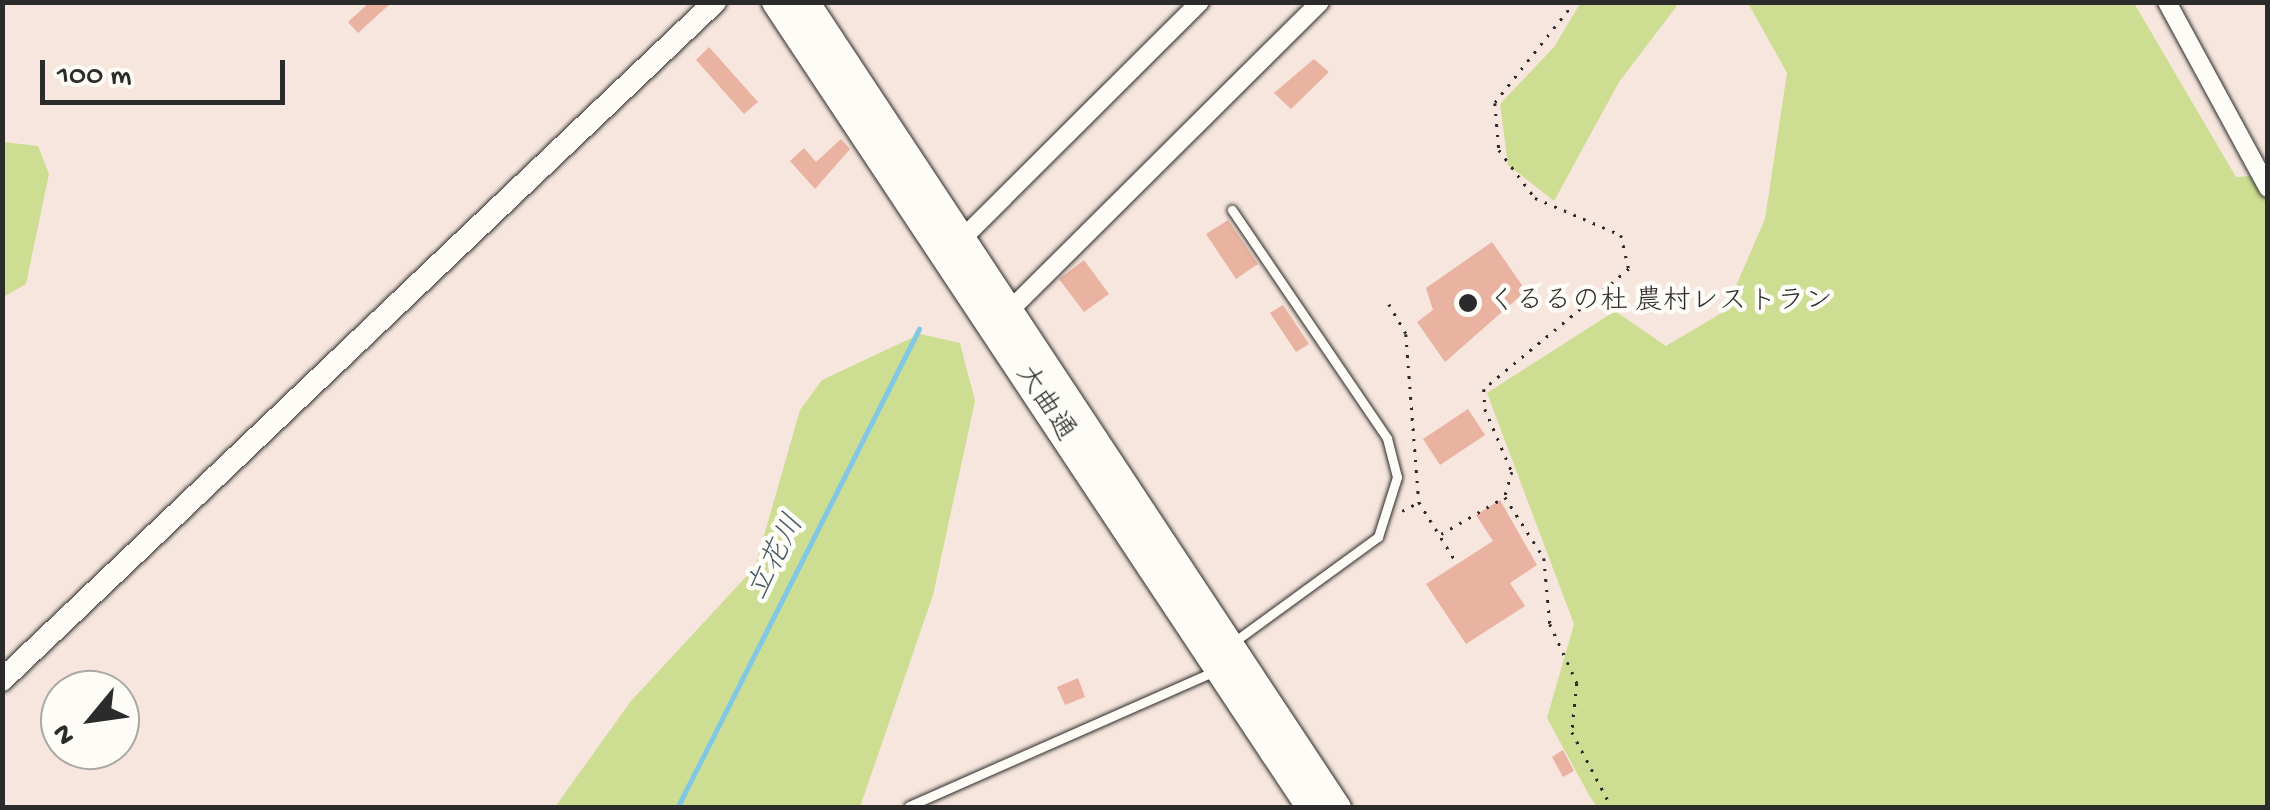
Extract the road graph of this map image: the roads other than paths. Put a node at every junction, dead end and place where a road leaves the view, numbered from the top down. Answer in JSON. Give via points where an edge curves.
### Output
{"nodes":[{"id":1,"x":715,"y":2,"type":"edge"},
{"id":2,"x":776,"y":2,"type":"edge"},
{"id":3,"x":804,"y":2,"type":"edge"},
{"id":4,"x":1200,"y":2,"type":"edge"},
{"id":5,"x":1320,"y":2,"type":"edge"},
{"id":6,"x":2167,"y":2,"type":"edge"},
{"id":7,"x":2268,"y":188,"type":"edge"},
{"id":8,"x":1232,"y":210,"type":"dead end"},
{"id":9,"x":962,"y":239,"type":"junction"},
{"id":10,"x":1010,"y":310,"type":"junction"},
{"id":11,"x":1224,"y":656,"type":"junction"},
{"id":12,"x":2,"y":680,"type":"edge"},
{"id":13,"x":909,"y":806,"type":"edge"},
{"id":14,"x":1311,"y":808,"type":"edge"},
{"id":15,"x":1337,"y":808,"type":"edge"}],
"edges":[{"from":1,"to":12,"type":"street"},
{"from":2,"to":11,"type":"main road","name":"大曲通"},
{"from":3,"to":9,"type":"main road","name":"大曲通"},
{"from":4,"to":9,"type":"street"},
{"from":5,"to":10,"type":"street"},
{"from":6,"to":7,"type":"street"},
{"from":8,"to":11,"type":"lane","via":[[1387,438],[1397,477],[1391,510],[1355,559]]},
{"from":9,"to":10,"type":"main road","name":"大曲通"},
{"from":10,"to":11,"type":"main road","name":"大曲通"},
{"from":11,"to":13,"type":"lane"},
{"from":11,"to":14,"type":"main road","name":"大曲通"},
{"from":11,"to":15,"type":"main road","name":"大曲通"}]}
